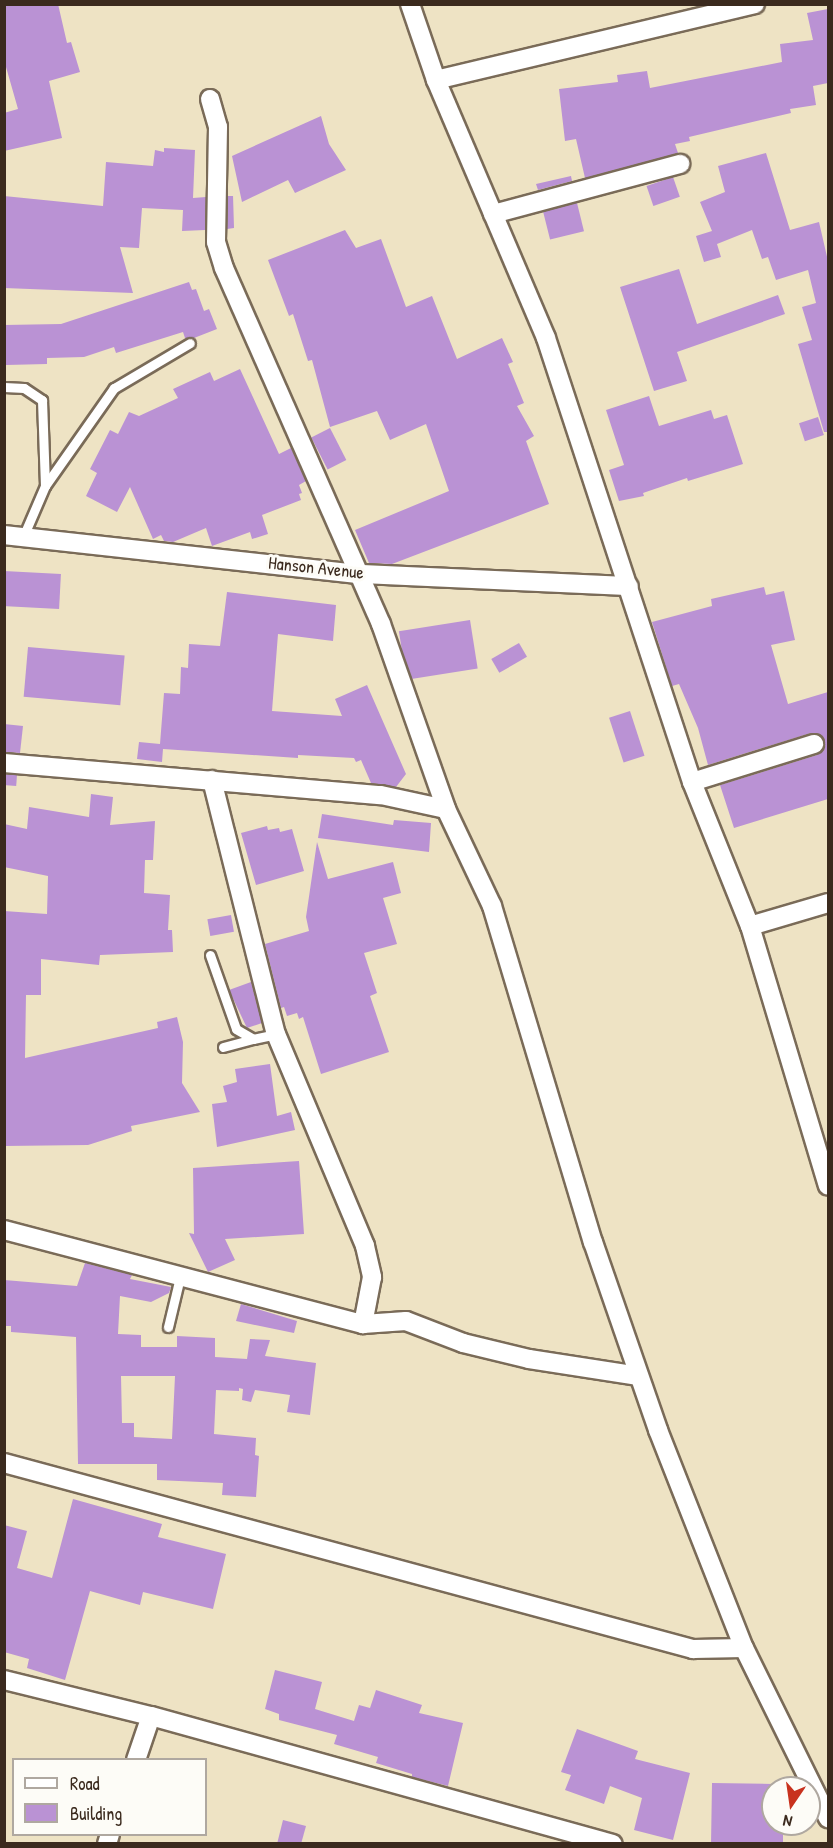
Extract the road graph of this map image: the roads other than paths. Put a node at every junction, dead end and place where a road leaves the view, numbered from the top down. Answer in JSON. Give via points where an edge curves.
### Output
{"nodes":[{"id":1,"x":410,"y":4,"type":"edge"},
{"id":2,"x":755,"y":4,"type":"edge"},
{"id":3,"x":436,"y":80,"type":"junction"},
{"id":4,"x":210,"y":99,"type":"dead end"},
{"id":5,"x":680,"y":164,"type":"dead end"},
{"id":6,"x":493,"y":214,"type":"junction"},
{"id":7,"x":190,"y":343,"type":"dead end"},
{"id":8,"x":4,"y":387,"type":"edge"},
{"id":9,"x":45,"y":486,"type":"junction"},
{"id":10,"x":14,"y":536,"type":"edge"},
{"id":11,"x":360,"y":573,"type":"junction"},
{"id":12,"x":629,"y":586,"type":"junction"},
{"id":13,"x":814,"y":744,"type":"dead end"},
{"id":14,"x":4,"y":763,"type":"edge"},
{"id":15,"x":212,"y":780,"type":"junction"},
{"id":16,"x":692,"y":782,"type":"junction"},
{"id":17,"x":446,"y":809,"type":"junction"},
{"id":18,"x":828,"y":903,"type":"edge"},
{"id":19,"x":750,"y":926,"type":"junction"},
{"id":20,"x":210,"y":955,"type":"dead end"},
{"id":21,"x":276,"y":1034,"type":"junction"},
{"id":22,"x":253,"y":1039,"type":"junction"},
{"id":23,"x":223,"y":1047,"type":"dead end"},
{"id":24,"x":824,"y":1155,"type":"edge"},
{"id":25,"x":828,"y":1185,"type":"edge"},
{"id":26,"x":4,"y":1230,"type":"edge"},
{"id":27,"x":180,"y":1277,"type":"junction"},
{"id":28,"x":363,"y":1324,"type":"junction"},
{"id":29,"x":168,"y":1327,"type":"dead end"},
{"id":30,"x":639,"y":1376,"type":"junction"},
{"id":31,"x":4,"y":1463,"type":"edge"},
{"id":32,"x":744,"y":1648,"type":"junction"},
{"id":33,"x":4,"y":1680,"type":"edge"},
{"id":34,"x":151,"y":1716,"type":"junction"},
{"id":35,"x":137,"y":1758,"type":"edge"},
{"id":36,"x":828,"y":1818,"type":"edge"},
{"id":37,"x":612,"y":1844,"type":"edge"}],
"edges":[{"from":1,"to":3,"type":"street"},
{"from":2,"to":3,"type":"street"},
{"from":3,"to":6,"type":"street"},
{"from":4,"to":11,"type":"street","via":[[218,127],[216,242],[224,268]]},
{"from":5,"to":6,"type":"street"},
{"from":6,"to":12,"type":"street","via":[[546,338]]},
{"from":7,"to":9,"type":"lane","via":[[114,388]]},
{"from":8,"to":9,"type":"lane","via":[[24,388],[42,400]]},
{"from":9,"to":10,"type":"lane"},
{"from":10,"to":11,"type":"street","name":"Hanson Avenue"},
{"from":11,"to":12,"type":"street","name":"Hanson Avenue"},
{"from":11,"to":17,"type":"street"},
{"from":12,"to":16,"type":"street"},
{"from":13,"to":16,"type":"street"},
{"from":14,"to":15,"type":"street"},
{"from":15,"to":17,"type":"street","via":[[381,795]]},
{"from":15,"to":21,"type":"street"},
{"from":16,"to":19,"type":"street"},
{"from":17,"to":30,"type":"street","via":[[492,906],[593,1242]]},
{"from":18,"to":19,"type":"street"},
{"from":19,"to":24,"type":"street"},
{"from":20,"to":22,"type":"lane","via":[[236,1029]]},
{"from":21,"to":22,"type":"lane"},
{"from":21,"to":28,"type":"street","via":[[365,1246],[372,1277]]},
{"from":22,"to":23,"type":"lane"},
{"from":24,"to":25,"type":"street"},
{"from":26,"to":27,"type":"street"},
{"from":27,"to":28,"type":"street"},
{"from":27,"to":29,"type":"lane"},
{"from":28,"to":30,"type":"street","via":[[406,1321],[463,1343],[529,1359]]},
{"from":30,"to":32,"type":"street"},
{"from":31,"to":32,"type":"street","via":[[693,1649]]},
{"from":32,"to":36,"type":"street"},
{"from":33,"to":34,"type":"street"},
{"from":34,"to":35,"type":"street"},
{"from":34,"to":37,"type":"street"}]}
